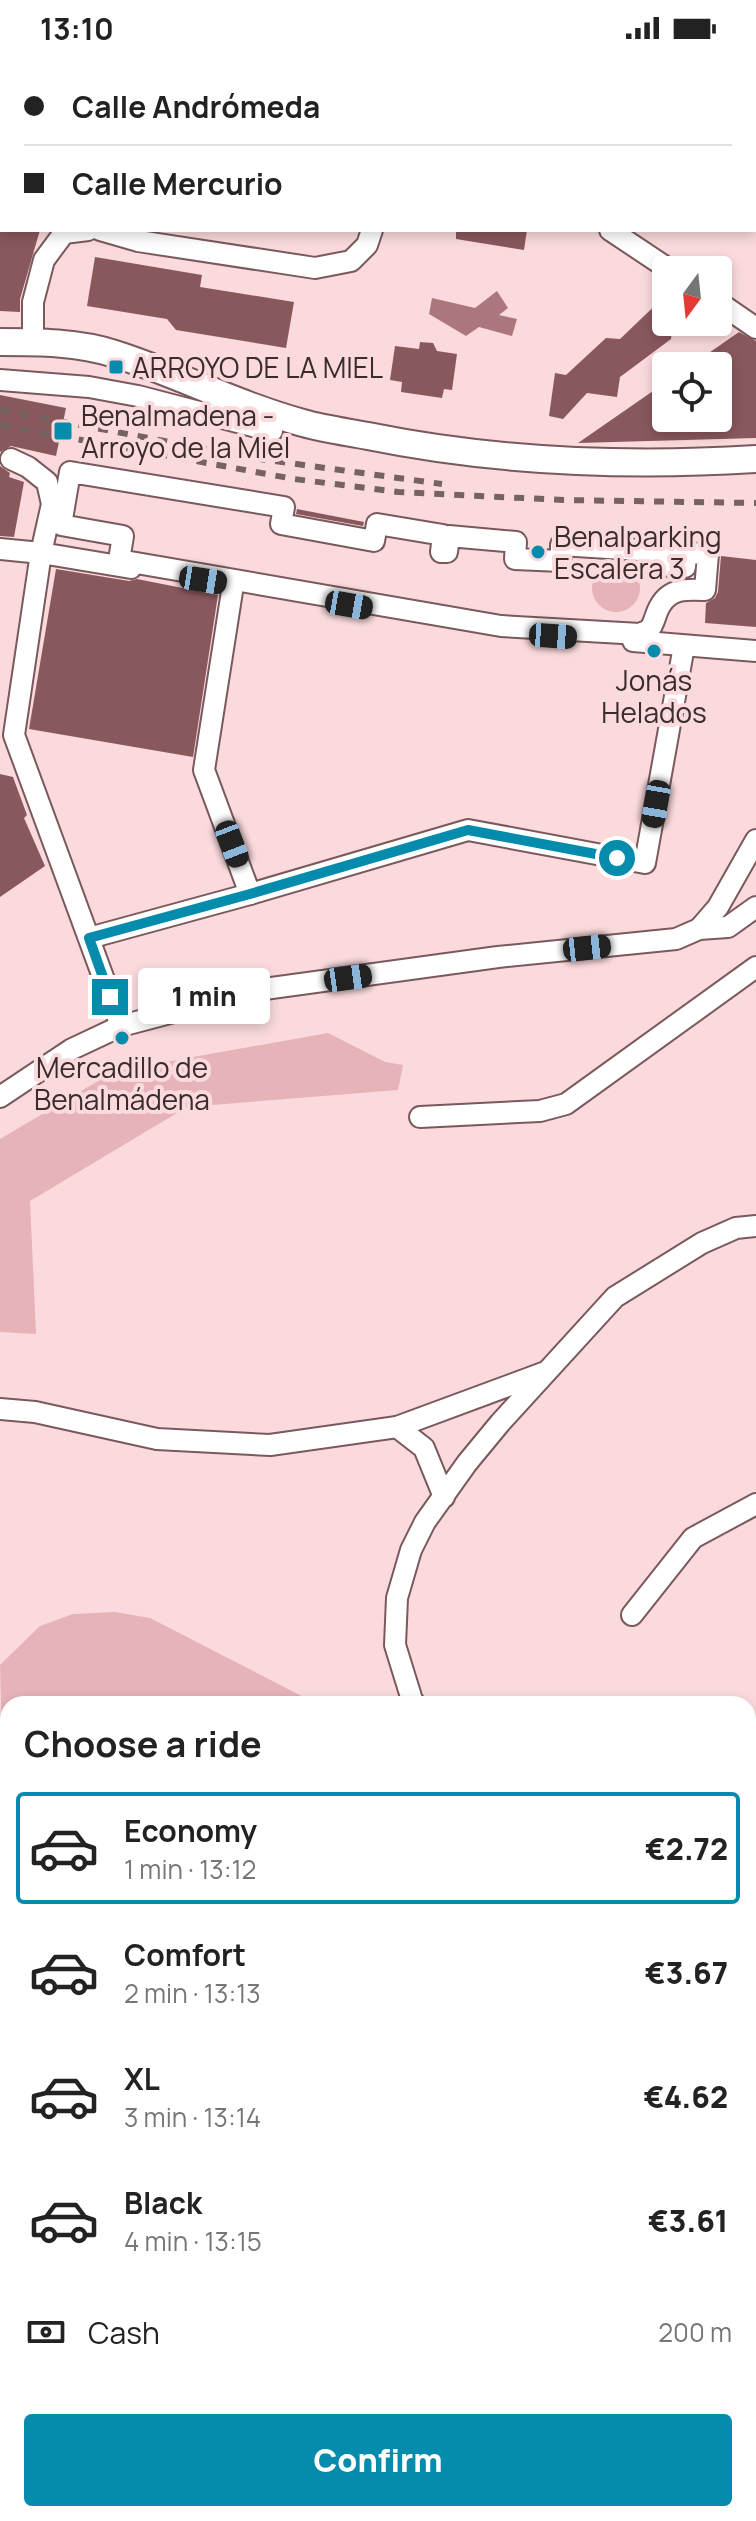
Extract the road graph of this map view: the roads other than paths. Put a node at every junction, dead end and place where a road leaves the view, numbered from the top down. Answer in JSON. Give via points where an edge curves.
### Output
{"nodes":[{"id":1,"x":72,"y":232,"type":"edge"},
{"id":2,"x":107,"y":232,"type":"edge"},
{"id":3,"x":371,"y":232,"type":"edge"},
{"id":4,"x":613,"y":232,"type":"edge"},
{"id":5,"x":652,"y":258,"type":"edge"},
{"id":6,"x":732,"y":312,"type":"edge"},
{"id":7,"x":756,"y":328,"type":"edge"},
{"id":8,"x":0,"y":342,"type":"edge"},
{"id":9,"x":33,"y":343,"type":"junction"},
{"id":10,"x":0,"y":380,"type":"edge"},
{"id":11,"x":272,"y":431,"type":"dead end"},
{"id":12,"x":11,"y":459,"type":"dead end"},
{"id":13,"x":756,"y":459,"type":"edge"},
{"id":14,"x":0,"y":549,"type":"edge"},
{"id":15,"x":41,"y":553,"type":"junction"},
{"id":16,"x":233,"y":585,"type":"junction"},
{"id":17,"x":640,"y":634,"type":"joint"},
{"id":18,"x":684,"y":646,"type":"junction"},
{"id":19,"x":756,"y":651,"type":"edge"},
{"id":20,"x":7,"y":738,"type":"edge"},
{"id":21,"x":756,"y":840,"type":"edge"},
{"id":22,"x":250,"y":894,"type":"junction"},
{"id":23,"x":756,"y":907,"type":"edge"},
{"id":24,"x":699,"y":929,"type":"junction"},
{"id":25,"x":89,"y":938,"type":"junction"},
{"id":26,"x":756,"y":967,"type":"edge"},
{"id":27,"x":121,"y":1026,"type":"junction"},
{"id":28,"x":0,"y":1097,"type":"edge"},
{"id":29,"x":420,"y":1117,"type":"dead end"},
{"id":30,"x":756,"y":1226,"type":"edge"},
{"id":31,"x":546,"y":1372,"type":"junction"},
{"id":32,"x":0,"y":1409,"type":"edge"},
{"id":33,"x":397,"y":1427,"type":"junction"},
{"id":34,"x":444,"y":1497,"type":"junction"},
{"id":35,"x":756,"y":1504,"type":"edge"},
{"id":36,"x":632,"y":1615,"type":"dead end"},
{"id":37,"x":411,"y":1696,"type":"edge"}],
"edges":[{"from":1,"to":9,"type":"street","via":[[64,233],[44,260],[33,302]]},
{"from":2,"to":3,"type":"street","via":[[315,268],[351,261]]},
{"from":4,"to":5,"type":"street"},
{"from":6,"to":7,"type":"street"},
{"from":8,"to":9,"type":"main road"},
{"from":9,"to":13,"type":"main road","via":[[113,353],[305,423],[480,455],[601,463]]},
{"from":10,"to":11,"type":"street","via":[[89,387]]},
{"from":12,"to":15,"type":"street","via":[[47,482],[52,504]]},
{"from":14,"to":15,"type":"street"},
{"from":15,"to":16,"type":"street"},
{"from":15,"to":20,"type":"street"},
{"from":16,"to":18,"type":"street","via":[[502,632]]},
{"from":16,"to":22,"type":"street","via":[[204,770]]},
{"from":17,"to":17,"type":"street","via":[[501,626],[119,560],[123,536],[61,525],[70,472],[284,507],[281,524],[374,541],[377,524],[443,535],[441,552],[447,552],[449,536],[516,542],[515,559],[561,561],[561,545],[670,552],[669,566],[685,567],[686,553],[708,554],[705,590],[683,588],[670,595],[649,630]]},
{"from":18,"to":19,"type":"street"},
{"from":18,"to":22,"type":"street","via":[[645,863],[468,830]]},
{"from":20,"to":25,"type":"street"},
{"from":21,"to":24,"type":"street","via":[[718,907]]},
{"from":22,"to":25,"type":"street"},
{"from":23,"to":24,"type":"street","via":[[728,927]]},
{"from":24,"to":27,"type":"street","via":[[676,939],[257,990]]},
{"from":25,"to":27,"type":"street"},
{"from":26,"to":29,"type":"street","via":[[566,1104],[540,1111]]},
{"from":27,"to":28,"type":"street","via":[[72,1049]]},
{"from":30,"to":31,"type":"street","via":[[736,1228],[702,1243],[615,1297]]},
{"from":31,"to":33,"type":"street"},
{"from":31,"to":34,"type":"street"},
{"from":32,"to":33,"type":"street","via":[[157,1439],[270,1445]]},
{"from":33,"to":34,"type":"street","via":[[424,1448]]},
{"from":34,"to":37,"type":"street","via":[[411,1550],[397,1598],[395,1645]]},
{"from":35,"to":36,"type":"street","via":[[693,1538]]}]}
